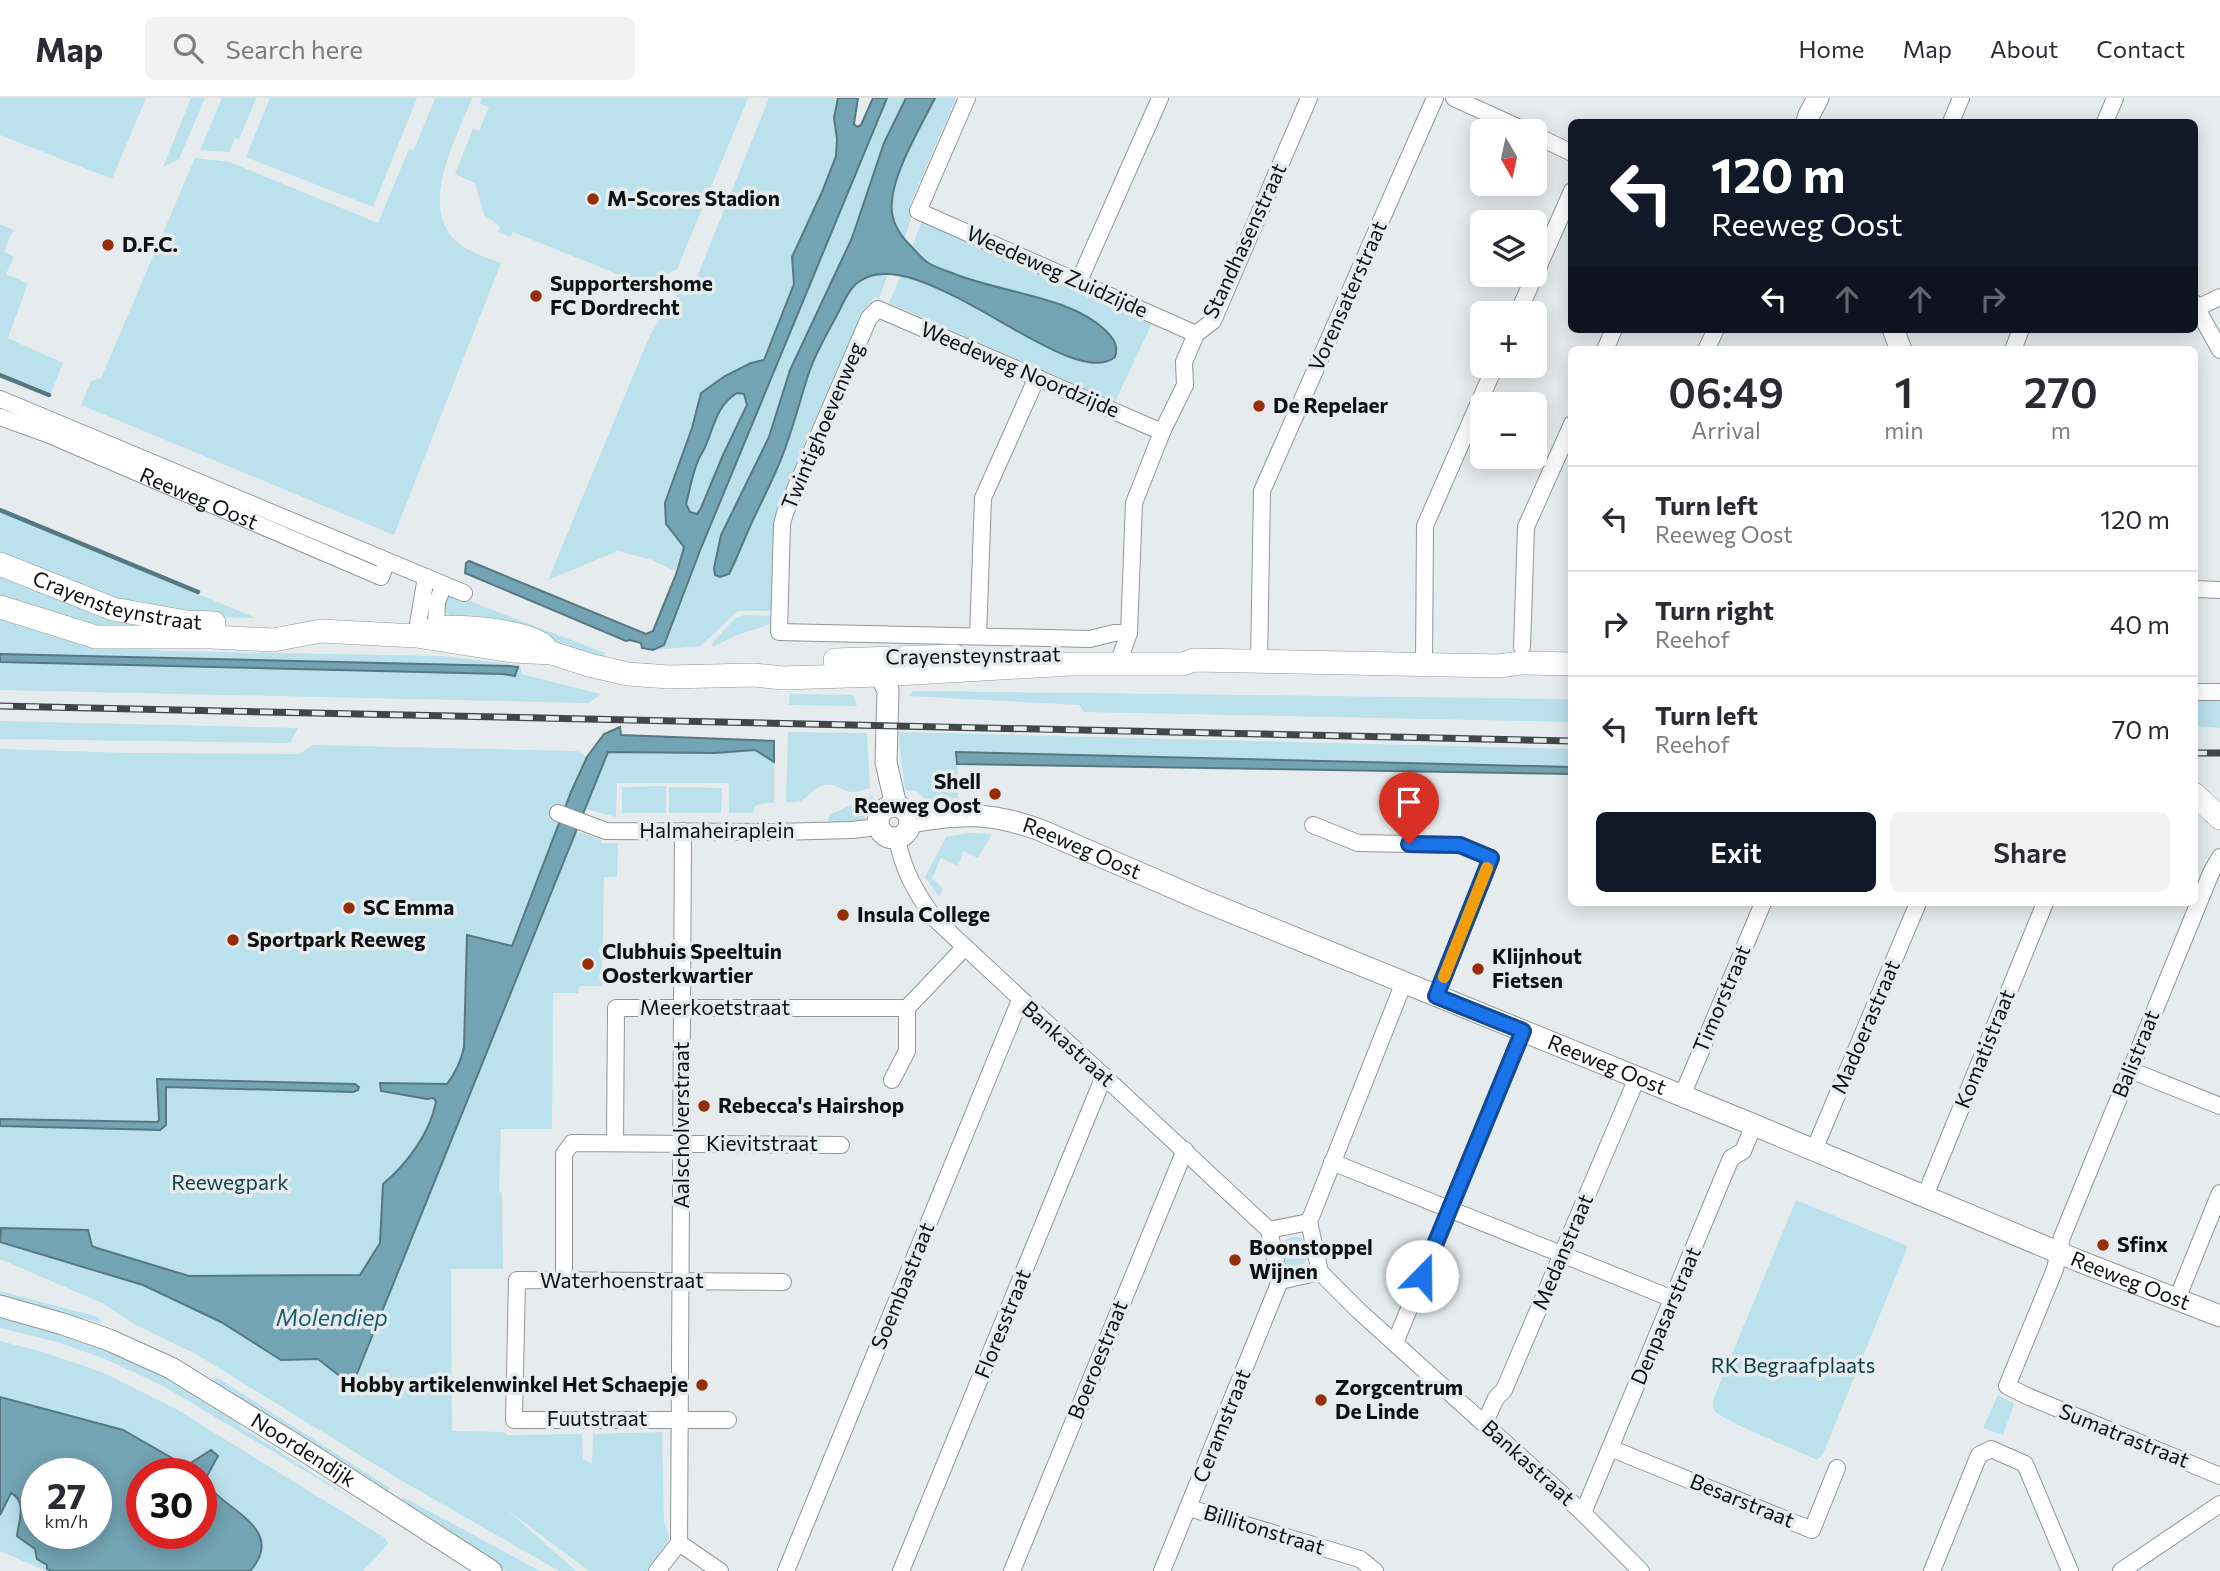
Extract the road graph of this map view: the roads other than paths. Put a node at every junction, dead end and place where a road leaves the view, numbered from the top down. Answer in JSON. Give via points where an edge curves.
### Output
{"nodes":[{"id":1,"x":967,"y":98,"type":"edge"},
{"id":2,"x":1160,"y":98,"type":"edge"},
{"id":3,"x":1309,"y":98,"type":"edge"},
{"id":4,"x":1435,"y":98,"type":"edge"},
{"id":5,"x":1454,"y":98,"type":"edge"},
{"id":6,"x":1820,"y":98,"type":"edge"},
{"id":7,"x":1961,"y":98,"type":"edge"},
{"id":8,"x":2115,"y":98,"type":"edge"},
{"id":9,"x":1500,"y":119,"type":"edge"},
{"id":10,"x":1807,"y":119,"type":"edge"},
{"id":11,"x":1821,"y":119,"type":"edge"},
{"id":12,"x":1952,"y":119,"type":"edge"},
{"id":13,"x":2106,"y":119,"type":"edge"},
{"id":14,"x":1547,"y":141,"type":"edge"},
{"id":15,"x":1568,"y":151,"type":"edge"},
{"id":16,"x":1568,"y":200,"type":"edge"},
{"id":17,"x":1079,"y":281,"type":"junction"},
{"id":18,"x":2220,"y":297,"type":"edge"},
{"id":19,"x":1523,"y":301,"type":"edge"},
{"id":20,"x":2198,"y":304,"type":"edge"},
{"id":21,"x":878,"y":309,"type":"joint"},
{"id":22,"x":2198,"y":309,"type":"edge"},
{"id":23,"x":1196,"y":334,"type":"junction"},
{"id":24,"x":2220,"y":351,"type":"edge"},
{"id":25,"x":1037,"y":377,"type":"junction"},
{"id":26,"x":1490,"y":378,"type":"edge"},
{"id":27,"x":0,"y":398,"type":"edge"},
{"id":28,"x":0,"y":417,"type":"edge"},
{"id":29,"x":1162,"y":432,"type":"junction"},
{"id":30,"x":1568,"y":433,"type":"edge"},
{"id":31,"x":387,"y":561,"type":"junction"},
{"id":32,"x":0,"y":564,"type":"edge"},
{"id":33,"x":426,"y":577,"type":"junction"},
{"id":34,"x":444,"y":585,"type":"junction"},
{"id":35,"x":2198,"y":589,"type":"edge"},
{"id":36,"x":2220,"y":590,"type":"edge"},
{"id":37,"x":464,"y":593,"type":"dead end"},
{"id":38,"x":0,"y":607,"type":"edge"},
{"id":39,"x":321,"y":631,"type":"junction"},
{"id":40,"x":426,"y":632,"type":"junction"},
{"id":41,"x":779,"y":632,"type":"joint"},
{"id":42,"x":978,"y":636,"type":"junction"},
{"id":43,"x":1522,"y":647,"type":"dead end"},
{"id":44,"x":1124,"y":651,"type":"junction"},
{"id":45,"x":1259,"y":662,"type":"junction"},
{"id":46,"x":1424,"y":664,"type":"junction"},
{"id":47,"x":1568,"y":664,"type":"edge"},
{"id":48,"x":1499,"y":666,"type":"junction"},
{"id":49,"x":880,"y":667,"type":"junction"},
{"id":50,"x":1568,"y":673,"type":"edge"},
{"id":51,"x":2198,"y":692,"type":"edge"},
{"id":52,"x":2220,"y":692,"type":"edge"},
{"id":53,"x":2198,"y":798,"type":"edge"},
{"id":54,"x":2198,"y":812,"type":"edge"},
{"id":55,"x":558,"y":813,"type":"dead end"},
{"id":56,"x":2220,"y":818,"type":"edge"},
{"id":57,"x":893,"y":821,"type":"junction"},
{"id":58,"x":1313,"y":825,"type":"dead end"},
{"id":59,"x":683,"y":831,"type":"junction"},
{"id":60,"x":2220,"y":832,"type":"edge"},
{"id":61,"x":2220,"y":857,"type":"edge"},
{"id":62,"x":2198,"y":905,"type":"edge"},
{"id":63,"x":1762,"y":906,"type":"edge"},
{"id":64,"x":1917,"y":906,"type":"edge"},
{"id":65,"x":2044,"y":906,"type":"edge"},
{"id":66,"x":2197,"y":906,"type":"edge"},
{"id":67,"x":964,"y":948,"type":"junction"},
{"id":68,"x":1404,"y":982,"type":"junction"},
{"id":69,"x":1436,"y":996,"type":"junction"},
{"id":70,"x":1020,"y":1000,"type":"junction"},
{"id":71,"x":907,"y":1008,"type":"junction"},
{"id":72,"x":681,"y":1009,"type":"junction"},
{"id":73,"x":1523,"y":1031,"type":"junction"},
{"id":74,"x":2130,"y":1070,"type":"junction"},
{"id":75,"x":1104,"y":1076,"type":"junction"},
{"id":76,"x":1636,"y":1078,"type":"junction"},
{"id":77,"x":892,"y":1080,"type":"dead end"},
{"id":78,"x":1682,"y":1096,"type":"junction"},
{"id":79,"x":2220,"y":1106,"type":"edge"},
{"id":80,"x":1754,"y":1125,"type":"junction"},
{"id":81,"x":615,"y":1143,"type":"junction"},
{"id":82,"x":682,"y":1143,"type":"junction"},
{"id":83,"x":841,"y":1145,"type":"dead end"},
{"id":84,"x":1185,"y":1150,"type":"junction"},
{"id":85,"x":1814,"y":1150,"type":"junction"},
{"id":86,"x":1332,"y":1163,"type":"junction"},
{"id":87,"x":2220,"y":1193,"type":"edge"},
{"id":88,"x":1925,"y":1196,"type":"junction"},
{"id":89,"x":1450,"y":1209,"type":"junction"},
{"id":90,"x":1309,"y":1222,"type":"junction"},
{"id":91,"x":1269,"y":1230,"type":"junction"},
{"id":92,"x":2059,"y":1253,"type":"junction"},
{"id":93,"x":1562,"y":1254,"type":"junction"},
{"id":94,"x":1320,"y":1272,"type":"junction"},
{"id":95,"x":564,"y":1281,"type":"junction"},
{"id":96,"x":1280,"y":1281,"type":"junction"},
{"id":97,"x":681,"y":1282,"type":"junction"},
{"id":98,"x":783,"y":1282,"type":"dead end"},
{"id":99,"x":1673,"y":1299,"type":"junction"},
{"id":100,"x":2177,"y":1299,"type":"junction"},
{"id":101,"x":3,"y":1308,"type":"edge"},
{"id":102,"x":2220,"y":1316,"type":"edge"},
{"id":103,"x":1395,"y":1343,"type":"junction"},
{"id":104,"x":2027,"y":1396,"type":"joint"},
{"id":105,"x":681,"y":1419,"type":"junction"},
{"id":106,"x":514,"y":1420,"type":"joint"},
{"id":107,"x":728,"y":1420,"type":"dead end"},
{"id":108,"x":1485,"y":1423,"type":"junction"},
{"id":109,"x":1611,"y":1448,"type":"junction"},
{"id":110,"x":1837,"y":1468,"type":"dead end"},
{"id":111,"x":2220,"y":1476,"type":"edge"},
{"id":112,"x":2220,"y":1504,"type":"edge"},
{"id":113,"x":1189,"y":1508,"type":"junction"},
{"id":114,"x":1583,"y":1513,"type":"junction"},
{"id":115,"x":679,"y":1543,"type":"junction"},
{"id":116,"x":1165,"y":1570,"type":"edge"},
{"id":117,"x":491,"y":1571,"type":"edge"},
{"id":118,"x":657,"y":1571,"type":"edge"},
{"id":119,"x":720,"y":1571,"type":"edge"},
{"id":120,"x":786,"y":1571,"type":"edge"},
{"id":121,"x":901,"y":1571,"type":"edge"},
{"id":122,"x":1012,"y":1571,"type":"edge"},
{"id":123,"x":1376,"y":1571,"type":"edge"},
{"id":124,"x":1641,"y":1571,"type":"edge"},
{"id":125,"x":1932,"y":1571,"type":"edge"},
{"id":126,"x":2070,"y":1571,"type":"edge"},
{"id":127,"x":2121,"y":1571,"type":"edge"}],
"edges":[{"from":1,"to":17,"type":"street","name":"Weedeweg Zuidzijde","via":[[918,211]]},
{"from":2,"to":17,"type":"street"},
{"from":3,"to":23,"type":"street","name":"Standhasenstraat","via":[[1213,321]]},
{"from":4,"to":45,"type":"street","name":"Vorensaterstraat","via":[[1262,491]]},
{"from":5,"to":9,"type":"street"},
{"from":6,"to":10,"type":"street"},
{"from":6,"to":11,"type":"street"},
{"from":7,"to":12,"type":"street"},
{"from":8,"to":13,"type":"street"},
{"from":14,"to":15,"type":"street"},
{"from":16,"to":19,"type":"street"},
{"from":17,"to":23,"type":"street","name":"Weedeweg Zuidzijde"},
{"from":18,"to":20,"type":"street"},
{"from":21,"to":25,"type":"street","name":"Weedeweg Noordzijde"},
{"from":21,"to":41,"type":"street","name":"Twintighoevenweg","via":[[870,318],[783,519]]},
{"from":22,"to":24,"type":"street"},
{"from":23,"to":29,"type":"street","name":"Standhasenstraat","via":[[1184,362],[1185,385]]},
{"from":25,"to":29,"type":"street","name":"Weedeweg Noordzijde"},
{"from":25,"to":42,"type":"street","via":[[983,498]]},
{"from":26,"to":46,"type":"street","via":[[1424,526]]},
{"from":27,"to":31,"type":"street","name":"Reeweg Oost"},
{"from":28,"to":31,"type":"street","name":"Reeweg Oost","via":[[381,577]]},
{"from":29,"to":44,"type":"street","name":"Standhasenstraat","via":[[1134,503]]},
{"from":30,"to":43,"type":"street","via":[[1526,527]]},
{"from":31,"to":33,"type":"street","name":"Reeweg Oost"},
{"from":32,"to":39,"type":"main road","name":"Crayensteynstraat","via":[[113,609],[186,622],[307,626]]},
{"from":33,"to":34,"type":"street","name":"Reeweg Oost"},
{"from":33,"to":40,"type":"street"},
{"from":34,"to":37,"type":"street","name":"Reeweg Oost"},
{"from":34,"to":40,"type":"street"},
{"from":35,"to":36,"type":"street"},
{"from":38,"to":39,"type":"main road","name":"Crayensteynstraat","via":[[96,637],[273,640]]},
{"from":39,"to":40,"type":"main road","name":"Crayensteynstraat"},
{"from":40,"to":49,"type":"main road","name":"Crayensteynstraat","via":[[513,651],[552,653],[628,674],[783,678]]},
{"from":41,"to":42,"type":"street","name":"Crayensteynstraat"},
{"from":42,"to":44,"type":"street","name":"Crayensteynstraat","via":[[1090,639],[1114,633]]},
{"from":44,"to":45,"type":"main road","name":"Crayensteynstraat","via":[[1183,664],[1194,660]]},
{"from":44,"to":49,"type":"main road","name":"Crayensteynstraat","via":[[1072,664]]},
{"from":45,"to":46,"type":"main road","name":"Crayensteynstraat"},
{"from":46,"to":48,"type":"main road","name":"Crayensteynstraat"},
{"from":47,"to":48,"type":"main road","name":"Crayensteynstraat"},
{"from":48,"to":50,"type":"main road","name":"Crayensteynstraat","via":[[1521,672]]},
{"from":49,"to":57,"type":"street","via":[[888,690],[886,762]]},
{"from":51,"to":52,"type":"street"},
{"from":53,"to":56,"type":"main road"},
{"from":54,"to":60,"type":"main road"},
{"from":55,"to":59,"type":"street","name":"Halmaheiraplein","via":[[606,831]]},
{"from":57,"to":59,"type":"street","name":"Halmaheiraplein","via":[[852,830]]},
{"from":57,"to":67,"type":"street","name":"Bankastraat","via":[[914,891]]},
{"from":57,"to":68,"type":"street","name":"Reeweg Oost","via":[[961,815],[1013,821]]},
{"from":58,"to":69,"type":"street","via":[[1359,843],[1460,845],[1491,858]]},
{"from":59,"to":72,"type":"street","name":"Aalscholverstraat"},
{"from":61,"to":62,"type":"street","name":"Balistraat"},
{"from":63,"to":78,"type":"street","name":"Timorstraat"},
{"from":64,"to":85,"type":"street","name":"Madoerastraat"},
{"from":65,"to":88,"type":"street","name":"Komatistraat"},
{"from":66,"to":74,"type":"street","name":"Balistraat"},
{"from":67,"to":70,"type":"street","name":"Bankastraat"},
{"from":67,"to":71,"type":"street"},
{"from":68,"to":69,"type":"street","name":"Reeweg Oost"},
{"from":68,"to":86,"type":"street"},
{"from":69,"to":73,"type":"street","name":"Reeweg Oost"},
{"from":70,"to":75,"type":"street","name":"Bankastraat"},
{"from":70,"to":120,"type":"street","name":"Soembastraat"},
{"from":71,"to":72,"type":"street","name":"Meerkoetstraat"},
{"from":71,"to":77,"type":"street","via":[[907,1051]]},
{"from":72,"to":81,"type":"street","name":"Meerkoetstraat","via":[[616,1008]]},
{"from":72,"to":82,"type":"street","name":"Aalscholverstraat"},
{"from":73,"to":76,"type":"street","name":"Reeweg Oost"},
{"from":73,"to":89,"type":"street"},
{"from":74,"to":79,"type":"street"},
{"from":74,"to":92,"type":"street","name":"Balistraat"},
{"from":75,"to":84,"type":"street","name":"Bankastraat"},
{"from":75,"to":121,"type":"street","name":"Floresstraat"},
{"from":76,"to":78,"type":"street","name":"Reeweg Oost"},
{"from":76,"to":93,"type":"street","name":"Medanstraat"},
{"from":78,"to":80,"type":"street","name":"Reeweg Oost"},
{"from":80,"to":85,"type":"street","name":"Reeweg Oost"},
{"from":80,"to":99,"type":"street","name":"Denpasarstraat","via":[[1742,1151],[1731,1158]]},
{"from":81,"to":82,"type":"street","name":"Kievitstraat"},
{"from":81,"to":95,"type":"street","name":"Kievitstraat","via":[[572,1143],[564,1154]]},
{"from":82,"to":83,"type":"street","name":"Kievitstraat"},
{"from":82,"to":97,"type":"street","name":"Aalscholverstraat"},
{"from":84,"to":91,"type":"street","name":"Bankastraat"},
{"from":84,"to":122,"type":"street","name":"Boeroestraat"},
{"from":85,"to":88,"type":"street","name":"Reeweg Oost"},
{"from":86,"to":89,"type":"street"},
{"from":86,"to":90,"type":"street"},
{"from":87,"to":100,"type":"street"},
{"from":88,"to":92,"type":"street","name":"Reeweg Oost"},
{"from":89,"to":93,"type":"street"},
{"from":89,"to":103,"type":"street"},
{"from":90,"to":91,"type":"street"},
{"from":90,"to":94,"type":"street"},
{"from":91,"to":96,"type":"street"},
{"from":92,"to":100,"type":"street","name":"Reeweg Oost"},
{"from":92,"to":104,"type":"street","name":"Balistraat","via":[[2007,1386]]},
{"from":93,"to":99,"type":"street"},
{"from":93,"to":108,"type":"street","name":"Medanstraat","via":[[1504,1390]]},
{"from":94,"to":96,"type":"street"},
{"from":94,"to":103,"type":"street","name":"Bankastraat"},
{"from":95,"to":97,"type":"street","name":"Waterhoenstraat"},
{"from":95,"to":106,"type":"street","name":"Waterhoenstraat","via":[[517,1280]]},
{"from":96,"to":113,"type":"street","name":"Ceramstraat"},
{"from":97,"to":98,"type":"street","name":"Waterhoenstraat"},
{"from":97,"to":105,"type":"street","name":"Aalscholverstraat"},
{"from":99,"to":109,"type":"street","name":"Denpasarstraat"},
{"from":100,"to":102,"type":"street","name":"Reeweg Oost"},
{"from":101,"to":117,"type":"street","name":"Noordendijk","via":[[109,1340],[171,1368]]},
{"from":103,"to":108,"type":"street","name":"Bankastraat"},
{"from":104,"to":111,"type":"street","name":"Sumatrastraat"},
{"from":105,"to":106,"type":"street","name":"Fuutstraat"},
{"from":105,"to":107,"type":"street"},
{"from":105,"to":115,"type":"street","name":"Aalscholverstraat"},
{"from":108,"to":114,"type":"street","name":"Bankastraat"},
{"from":109,"to":110,"type":"street","name":"Besarstraat","via":[[1812,1530]]},
{"from":109,"to":114,"type":"street","name":"Denpasarstraat"},
{"from":112,"to":127,"type":"street"},
{"from":113,"to":116,"type":"street","name":"Ceramstraat"},
{"from":113,"to":123,"type":"street","name":"Billitonstraat","via":[[1360,1559]]},
{"from":114,"to":124,"type":"street","name":"Bankastraat"},
{"from":115,"to":118,"type":"street"},
{"from":115,"to":119,"type":"street"},
{"from":125,"to":126,"type":"street","via":[[1979,1455],[1991,1449],[2025,1464]]}]}
